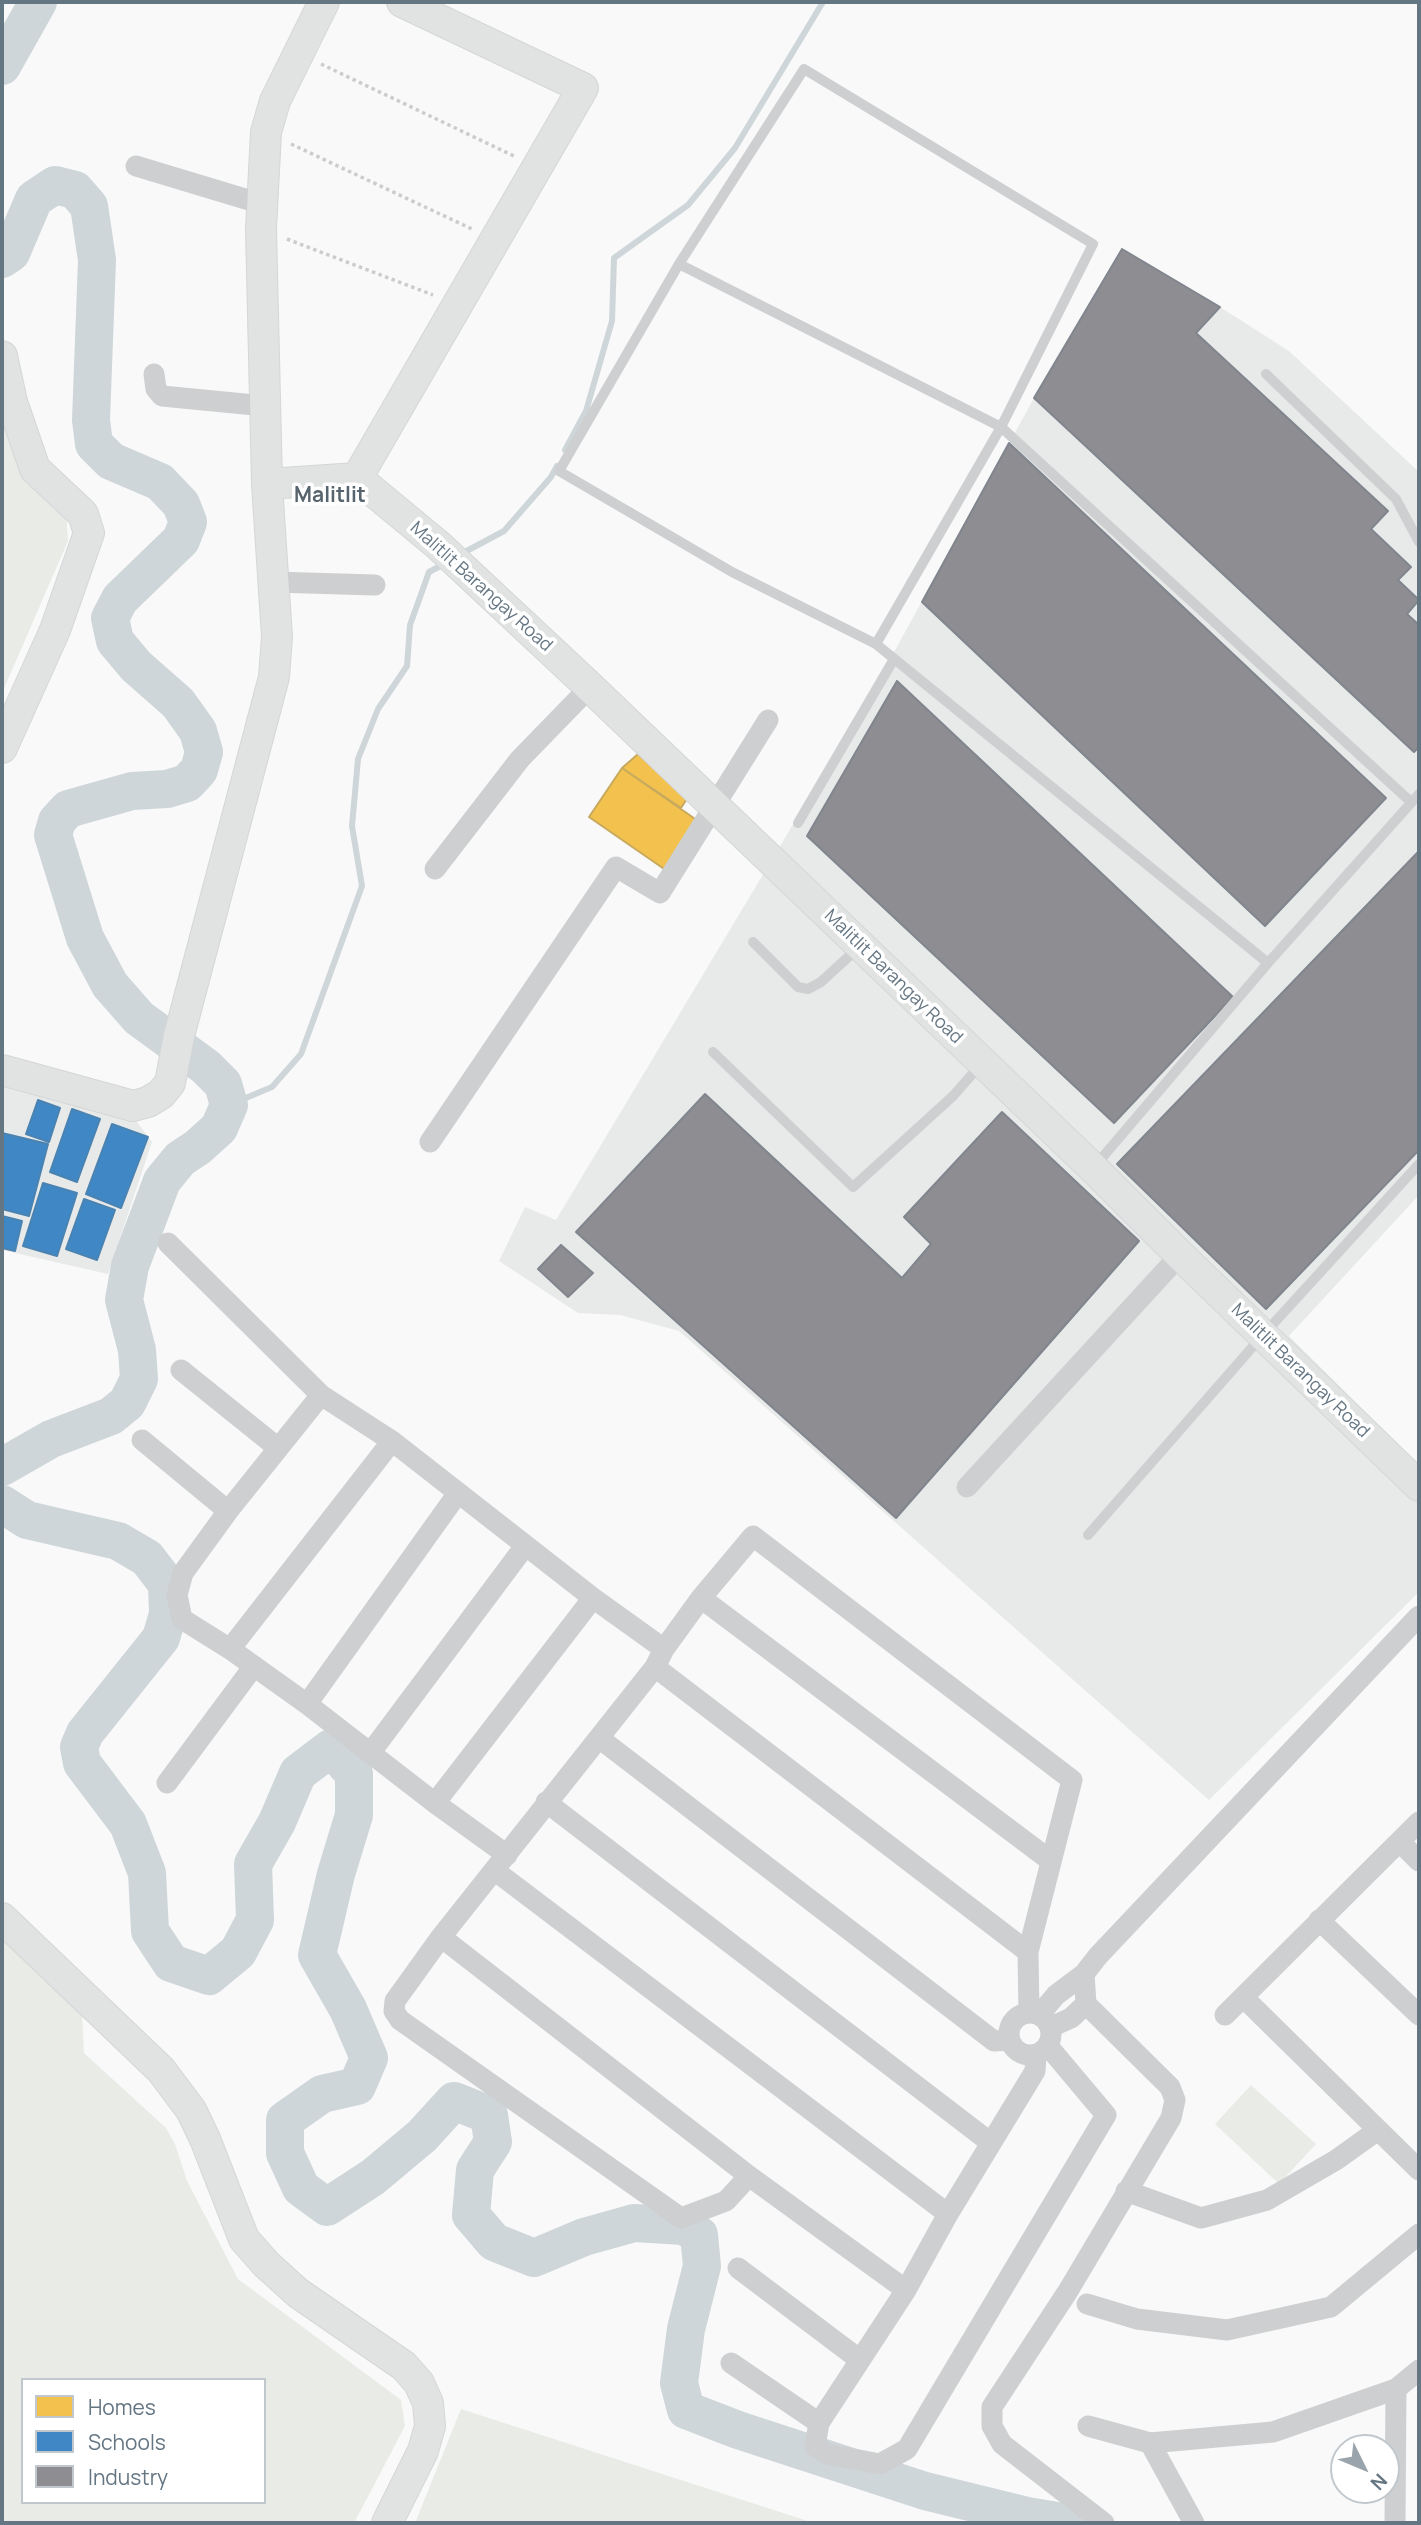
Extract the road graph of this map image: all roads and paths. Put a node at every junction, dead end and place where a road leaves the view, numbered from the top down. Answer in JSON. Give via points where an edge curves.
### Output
{"nodes":[{"id":1,"x":324,"y":2,"type":"edge"},
{"id":2,"x":402,"y":2,"type":"edge"},
{"id":3,"x":299,"y":53,"type":"junction"},
{"id":4,"x":266,"y":132,"type":"junction"},
{"id":5,"x":136,"y":166,"type":"dead end"},
{"id":6,"x":537,"y":167,"type":"junction"},
{"id":7,"x":262,"y":217,"type":"junction"},
{"id":8,"x":495,"y":239,"type":"junction"},
{"id":9,"x":679,"y":264,"type":"junction"},
{"id":10,"x":458,"y":304,"type":"junction"},
{"id":11,"x":2,"y":356,"type":"edge"},
{"id":12,"x":154,"y":374,"type":"dead end"},
{"id":13,"x":1266,"y":374,"type":"dead end"},
{"id":14,"x":265,"y":406,"type":"junction"},
{"id":15,"x":1001,"y":427,"type":"junction"},
{"id":16,"x":357,"y":478,"type":"junction"},
{"id":17,"x":267,"y":484,"type":"junction"},
{"id":18,"x":1419,"y":542,"type":"edge"},
{"id":19,"x":273,"y":582,"type":"junction"},
{"id":20,"x":375,"y":585,"type":"dead end"},
{"id":21,"x":876,"y":643,"type":"junction"},
{"id":22,"x":894,"y":659,"type":"junction"},
{"id":23,"x":590,"y":687,"type":"junction"},
{"id":24,"x":768,"y":720,"type":"dead end"},
{"id":25,"x":2,"y":748,"type":"edge"},
{"id":26,"x":1415,"y":798,"type":"edge"},
{"id":27,"x":715,"y":806,"type":"junction"},
{"id":28,"x":798,"y":823,"type":"dead end"},
{"id":29,"x":435,"y":870,"type":"dead end"},
{"id":30,"x":753,"y":942,"type":"dead end"},
{"id":31,"x":860,"y":946,"type":"junction"},
{"id":32,"x":1268,"y":963,"type":"junction"},
{"id":33,"x":713,"y":1052,"type":"dead end"},
{"id":34,"x":982,"y":1063,"type":"junction"},
{"id":35,"x":2,"y":1070,"type":"edge"},
{"id":36,"x":430,"y":1142,"type":"dead end"},
{"id":37,"x":1419,"y":1164,"type":"edge"},
{"id":38,"x":1093,"y":1168,"type":"junction"},
{"id":39,"x":168,"y":1243,"type":"dead end"},
{"id":40,"x":1180,"y":1255,"type":"junction"},
{"id":41,"x":1263,"y":1335,"type":"junction"},
{"id":42,"x":181,"y":1370,"type":"dead end"},
{"id":43,"x":321,"y":1395,"type":"junction"},
{"id":44,"x":142,"y":1440,"type":"dead end"},
{"id":45,"x":392,"y":1441,"type":"junction"},
{"id":46,"x":278,"y":1448,"type":"junction"},
{"id":47,"x":1419,"y":1486,"type":"edge"},
{"id":48,"x":967,"y":1487,"type":"dead end"},
{"id":49,"x":458,"y":1493,"type":"junction"},
{"id":50,"x":228,"y":1511,"type":"junction"},
{"id":51,"x":1088,"y":1535,"type":"dead end"},
{"id":52,"x":525,"y":1546,"type":"junction"},
{"id":53,"x":593,"y":1598,"type":"junction"},
{"id":54,"x":701,"y":1598,"type":"junction"},
{"id":55,"x":1419,"y":1616,"type":"edge"},
{"id":56,"x":230,"y":1648,"type":"junction"},
{"id":57,"x":660,"y":1658,"type":"junction"},
{"id":58,"x":254,"y":1666,"type":"junction"},
{"id":59,"x":307,"y":1704,"type":"junction"},
{"id":60,"x":600,"y":1738,"type":"junction"},
{"id":61,"x":371,"y":1752,"type":"junction"},
{"id":62,"x":167,"y":1783,"type":"dead end"},
{"id":63,"x":546,"y":1801,"type":"junction"},
{"id":64,"x":435,"y":1803,"type":"junction"},
{"id":65,"x":1419,"y":1822,"type":"edge"},
{"id":66,"x":1400,"y":1842,"type":"junction"},
{"id":67,"x":1051,"y":1861,"type":"junction"},
{"id":68,"x":1419,"y":1861,"type":"edge"},
{"id":69,"x":500,"y":1862,"type":"junction"},
{"id":70,"x":2,"y":1918,"type":"edge"},
{"id":71,"x":1319,"y":1920,"type":"junction"},
{"id":72,"x":441,"y":1937,"type":"junction"},
{"id":73,"x":1028,"y":1952,"type":"junction"},
{"id":74,"x":1084,"y":1974,"type":"junction"},
{"id":75,"x":1244,"y":1998,"type":"junction"},
{"id":76,"x":1086,"y":2004,"type":"junction"},
{"id":77,"x":1225,"y":2015,"type":"dead end"},
{"id":78,"x":1419,"y":2015,"type":"edge"},
{"id":79,"x":1041,"y":2031,"type":"junction"},
{"id":80,"x":1010,"y":2040,"type":"junction"},
{"id":81,"x":1378,"y":2130,"type":"junction"},
{"id":82,"x":991,"y":2143,"type":"junction"},
{"id":83,"x":1419,"y":2170,"type":"edge"},
{"id":84,"x":749,"y":2176,"type":"junction"},
{"id":85,"x":1126,"y":2191,"type":"junction"},
{"id":86,"x":948,"y":2214,"type":"junction"},
{"id":87,"x":1419,"y":2234,"type":"edge"},
{"id":88,"x":738,"y":2268,"type":"dead end"},
{"id":89,"x":906,"y":2290,"type":"junction"},
{"id":90,"x":1087,"y":2304,"type":"dead end"},
{"id":91,"x":860,"y":2360,"type":"junction"},
{"id":92,"x":731,"y":2363,"type":"dead end"},
{"id":93,"x":1419,"y":2370,"type":"edge"},
{"id":94,"x":1396,"y":2389,"type":"junction"},
{"id":95,"x":819,"y":2423,"type":"junction"},
{"id":96,"x":1088,"y":2426,"type":"dead end"},
{"id":97,"x":1150,"y":2443,"type":"junction"},
{"id":98,"x":387,"y":2523,"type":"edge"},
{"id":99,"x":1104,"y":2523,"type":"edge"},
{"id":100,"x":1194,"y":2523,"type":"edge"},
{"id":101,"x":1395,"y":2523,"type":"edge"}],
"edges":[{"from":1,"to":3,"type":"street"},
{"from":2,"to":6,"type":"street","via":[[583,88]]},
{"from":3,"to":4,"type":"street","via":[[275,101]]},
{"from":3,"to":6,"type":"path"},
{"from":4,"to":7,"type":"street"},
{"from":4,"to":8,"type":"path"},
{"from":5,"to":7,"type":"street"},
{"from":6,"to":8,"type":"street"},
{"from":7,"to":10,"type":"path"},
{"from":7,"to":14,"type":"street"},
{"from":8,"to":10,"type":"street"},
{"from":9,"to":15,"type":"lane"},
{"from":9,"to":15,"type":"lane","via":[[804,69],[1093,244]]},
{"from":9,"to":21,"type":"lane","via":[[559,471],[732,572]]},
{"from":10,"to":16,"type":"street"},
{"from":11,"to":25,"type":"street","via":[[34,469],[83,514],[89,533],[55,630]]},
{"from":12,"to":14,"type":"street","via":[[162,396]]},
{"from":13,"to":18,"type":"lane","via":[[1396,499]]},
{"from":14,"to":17,"type":"street"},
{"from":15,"to":21,"type":"lane"},
{"from":15,"to":26,"type":"lane"},
{"from":16,"to":17,"type":"street"},
{"from":16,"to":23,"type":"street","name":"Malitlit Barangay Road","via":[[438,545]]},
{"from":17,"to":19,"type":"street"},
{"from":19,"to":20,"type":"street"},
{"from":19,"to":35,"type":"street","via":[[274,677],[170,1083],[161,1094],[134,1106]]},
{"from":21,"to":22,"type":"lane"},
{"from":22,"to":28,"type":"lane"},
{"from":22,"to":32,"type":"lane"},
{"from":23,"to":27,"type":"street","name":"Malitlit Barangay Road"},
{"from":23,"to":29,"type":"street","via":[[520,759]]},
{"from":24,"to":27,"type":"street"},
{"from":26,"to":32,"type":"lane"},
{"from":27,"to":31,"type":"street","name":"Malitlit Barangay Road"},
{"from":27,"to":36,"type":"street","via":[[660,893],[617,867]]},
{"from":30,"to":31,"type":"lane","via":[[798,986],[808,989]]},
{"from":31,"to":34,"type":"street","name":"Malitlit Barangay Road"},
{"from":32,"to":38,"type":"lane"},
{"from":33,"to":34,"type":"lane","via":[[853,1187],[953,1096]]},
{"from":34,"to":38,"type":"street","name":"Malitlit Barangay Road"},
{"from":37,"to":41,"type":"lane"},
{"from":38,"to":40,"type":"street","name":"Malitlit Barangay Road"},
{"from":39,"to":43,"type":"street"},
{"from":40,"to":41,"type":"street","name":"Malitlit Barangay Road"},
{"from":40,"to":48,"type":"street"},
{"from":41,"to":47,"type":"street","name":"Malitlit Barangay Road"},
{"from":41,"to":51,"type":"lane"},
{"from":42,"to":46,"type":"street"},
{"from":43,"to":45,"type":"street"},
{"from":43,"to":46,"type":"street"},
{"from":44,"to":50,"type":"street"},
{"from":45,"to":49,"type":"street"},
{"from":45,"to":56,"type":"street"},
{"from":46,"to":50,"type":"street"},
{"from":49,"to":52,"type":"street"},
{"from":49,"to":59,"type":"street"},
{"from":50,"to":56,"type":"street","via":[[183,1573],[177,1595],[182,1619]]},
{"from":52,"to":53,"type":"street"},
{"from":52,"to":61,"type":"street"},
{"from":53,"to":57,"type":"street"},
{"from":53,"to":64,"type":"street"},
{"from":54,"to":57,"type":"street"},
{"from":54,"to":67,"type":"street"},
{"from":54,"to":67,"type":"street","via":[[753,1536],[1072,1780]]},
{"from":55,"to":74,"type":"street"},
{"from":56,"to":58,"type":"street"},
{"from":57,"to":60,"type":"street"},
{"from":57,"to":73,"type":"street"},
{"from":58,"to":59,"type":"street"},
{"from":58,"to":62,"type":"street"},
{"from":59,"to":61,"type":"street"},
{"from":60,"to":63,"type":"street"},
{"from":60,"to":80,"type":"street","via":[[994,2041]]},
{"from":61,"to":64,"type":"street"},
{"from":63,"to":69,"type":"street"},
{"from":63,"to":82,"type":"street"},
{"from":64,"to":69,"type":"street"},
{"from":65,"to":66,"type":"street"},
{"from":66,"to":68,"type":"street"},
{"from":66,"to":71,"type":"street"},
{"from":67,"to":73,"type":"street"},
{"from":69,"to":72,"type":"street"},
{"from":69,"to":86,"type":"street"},
{"from":70,"to":98,"type":"street","via":[[161,2070],[191,2110],[244,2239],[266,2264],[298,2293],[404,2366],[419,2383],[428,2403],[430,2426],[423,2451]]},
{"from":71,"to":75,"type":"street"},
{"from":71,"to":78,"type":"street"},
{"from":72,"to":84,"type":"street"},
{"from":72,"to":84,"type":"street","via":[[395,2001],[394,2011],[400,2020],[681,2218],[726,2201]]},
{"from":73,"to":79,"type":"street"},
{"from":74,"to":76,"type":"street"},
{"from":74,"to":79,"type":"street","via":[[1056,1995]]},
{"from":75,"to":77,"type":"street"},
{"from":75,"to":81,"type":"street"},
{"from":76,"to":79,"type":"street","via":[[1071,2018]]},
{"from":76,"to":85,"type":"street","via":[[1170,2087],[1175,2100],[1171,2118]]},
{"from":79,"to":80,"type":"street","via":[[1020,2053]]},
{"from":79,"to":80,"type":"street","via":[[1021,2014],[1011,2025]]},
{"from":79,"to":82,"type":"street","via":[[1035,2071]]},
{"from":79,"to":95,"type":"street","via":[[1106,2115],[907,2449],[880,2463],[827,2454],[815,2446]]},
{"from":81,"to":83,"type":"street"},
{"from":81,"to":85,"type":"street","via":[[1267,2200],[1201,2218]]},
{"from":82,"to":86,"type":"street"},
{"from":84,"to":89,"type":"street"},
{"from":85,"to":99,"type":"street","via":[[992,2407],[992,2426],[1002,2444]]},
{"from":86,"to":89,"type":"street"},
{"from":87,"to":90,"type":"street","via":[[1331,2307],[1227,2330],[1138,2319]]},
{"from":88,"to":91,"type":"street"},
{"from":89,"to":91,"type":"street"},
{"from":91,"to":95,"type":"street"},
{"from":92,"to":95,"type":"street"},
{"from":93,"to":94,"type":"street"},
{"from":94,"to":97,"type":"street","via":[[1273,2432]]},
{"from":94,"to":101,"type":"street"},
{"from":96,"to":97,"type":"street"},
{"from":97,"to":100,"type":"street"}]}
